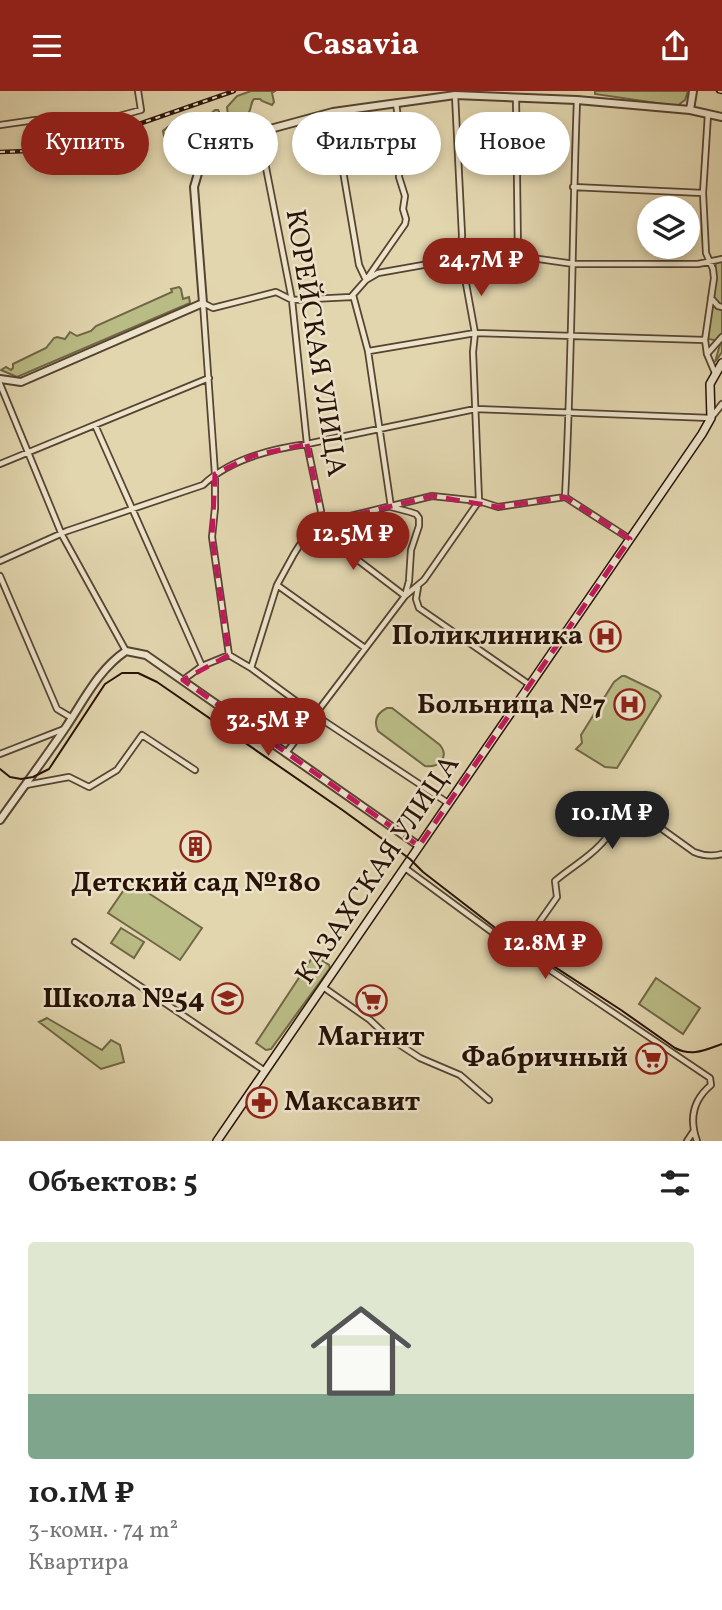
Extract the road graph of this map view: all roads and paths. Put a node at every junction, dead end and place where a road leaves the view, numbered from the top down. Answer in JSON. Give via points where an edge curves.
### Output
{"nodes":[{"id":1,"x":138,"y":91,"type":"edge"},
{"id":2,"x":693,"y":91,"type":"edge"},
{"id":3,"x":455,"y":95,"type":"junction"},
{"id":4,"x":516,"y":97,"type":"junction"},
{"id":5,"x":577,"y":100,"type":"junction"},
{"id":6,"x":396,"y":103,"type":"junction"},
{"id":7,"x":690,"y":110,"type":"junction"},
{"id":8,"x":333,"y":112,"type":"edge"},
{"id":9,"x":708,"y":114,"type":"junction"},
{"id":10,"x":722,"y":117,"type":"edge"},
{"id":11,"x":0,"y":124,"type":"edge"},
{"id":12,"x":198,"y":175,"type":"edge"},
{"id":13,"x":267,"y":175,"type":"edge"},
{"id":14,"x":344,"y":175,"type":"edge"},
{"id":15,"x":573,"y":187,"type":"junction"},
{"id":16,"x":703,"y":193,"type":"junction"},
{"id":17,"x":461,"y":256,"type":"junction"},
{"id":18,"x":518,"y":256,"type":"junction"},
{"id":19,"x":722,"y":259,"type":"edge"},
{"id":20,"x":709,"y":261,"type":"junction"},
{"id":21,"x":574,"y":264,"type":"junction"},
{"id":22,"x":366,"y":280,"type":"junction"},
{"id":23,"x":353,"y":295,"type":"junction"},
{"id":24,"x":711,"y":297,"type":"junction"},
{"id":25,"x":292,"y":300,"type":"junction"},
{"id":26,"x":203,"y":303,"type":"junction"},
{"id":27,"x":722,"y":307,"type":"edge"},
{"id":28,"x":475,"y":333,"type":"junction"},
{"id":29,"x":570,"y":336,"type":"junction"},
{"id":30,"x":722,"y":337,"type":"edge"},
{"id":31,"x":705,"y":340,"type":"junction"},
{"id":32,"x":368,"y":351,"type":"junction"},
{"id":33,"x":707,"y":354,"type":"junction"},
{"id":34,"x":722,"y":363,"type":"edge"},
{"id":35,"x":715,"y":373,"type":"junction"},
{"id":36,"x":209,"y":378,"type":"junction"},
{"id":37,"x":0,"y":381,"type":"edge"},
{"id":38,"x":722,"y":404,"type":"edge"},
{"id":39,"x":475,"y":409,"type":"junction"},
{"id":40,"x":570,"y":413,"type":"junction"},
{"id":41,"x":711,"y":418,"type":"junction"},
{"id":42,"x":94,"y":425,"type":"junction"},
{"id":43,"x":379,"y":428,"type":"junction"},
{"id":44,"x":307,"y":444,"type":"junction"},
{"id":45,"x":29,"y":452,"type":"junction"},
{"id":46,"x":0,"y":464,"type":"edge"},
{"id":47,"x":215,"y":474,"type":"junction"},
{"id":48,"x":565,"y":496,"type":"junction"},
{"id":49,"x":480,"y":501,"type":"junction"},
{"id":50,"x":391,"y":507,"type":"junction"},
{"id":51,"x":132,"y":509,"type":"junction"},
{"id":52,"x":317,"y":529,"type":"junction"},
{"id":53,"x":62,"y":535,"type":"junction"},
{"id":54,"x":630,"y":539,"type":"junction"},
{"id":55,"x":0,"y":561,"type":"edge"},
{"id":56,"x":0,"y":576,"type":"edge"},
{"id":57,"x":419,"y":583,"type":"junction"},
{"id":58,"x":277,"y":585,"type":"junction"},
{"id":59,"x":405,"y":596,"type":"junction"},
{"id":60,"x":365,"y":648,"type":"junction"},
{"id":61,"x":126,"y":651,"type":"junction"},
{"id":62,"x":229,"y":655,"type":"junction"},
{"id":63,"x":202,"y":666,"type":"junction"},
{"id":64,"x":251,"y":668,"type":"junction"},
{"id":65,"x":183,"y":680,"type":"junction"},
{"id":66,"x":530,"y":685,"type":"junction"},
{"id":67,"x":314,"y":715,"type":"junction"},
{"id":68,"x":72,"y":718,"type":"junction"},
{"id":69,"x":65,"y":728,"type":"junction"},
{"id":70,"x":0,"y":754,"type":"edge"},
{"id":71,"x":286,"y":754,"type":"junction"},
{"id":72,"x":195,"y":770,"type":"dead end"},
{"id":73,"x":25,"y":785,"type":"junction"},
{"id":74,"x":449,"y":803,"type":"junction"},
{"id":75,"x":0,"y":820,"type":"edge"},
{"id":76,"x":419,"y":846,"type":"junction"},
{"id":77,"x":722,"y":854,"type":"edge"},
{"id":78,"x":405,"y":868,"type":"junction"},
{"id":79,"x":75,"y":942,"type":"dead end"},
{"id":80,"x":519,"y":951,"type":"junction"},
{"id":81,"x":323,"y":987,"type":"junction"},
{"id":82,"x":266,"y":1071,"type":"junction"},
{"id":83,"x":489,"y":1100,"type":"dead end"},
{"id":84,"x":693,"y":1132,"type":"junction"},
{"id":85,"x":218,"y":1141,"type":"edge"},
{"id":86,"x":687,"y":1141,"type":"edge"},
{"id":87,"x":697,"y":1141,"type":"edge"}],
"edges":[{"from":1,"to":11,"type":"street","via":[[141,110],[119,116]]},
{"from":2,"to":7,"type":"street"},
{"from":3,"to":4,"type":"street"},
{"from":3,"to":6,"type":"street"},
{"from":3,"to":17,"type":"street"},
{"from":4,"to":5,"type":"street"},
{"from":4,"to":18,"type":"street"},
{"from":5,"to":7,"type":"street"},
{"from":5,"to":15,"type":"street"},
{"from":6,"to":8,"type":"street"},
{"from":6,"to":22,"type":"street","via":[[406,219]]},
{"from":7,"to":9,"type":"street"},
{"from":9,"to":10,"type":"street"},
{"from":9,"to":16,"type":"street"},
{"from":12,"to":26,"type":"street","via":[[194,187]]},
{"from":13,"to":25,"type":"street","name":"КОРЕЙСКАЯ УЛИЦА"},
{"from":14,"to":22,"type":"street","via":[[359,265]]},
{"from":15,"to":16,"type":"street"},
{"from":15,"to":21,"type":"street"},
{"from":16,"to":20,"type":"street"},
{"from":17,"to":18,"type":"street"},
{"from":17,"to":22,"type":"street","via":[[378,272]]},
{"from":17,"to":28,"type":"street"},
{"from":18,"to":21,"type":"street"},
{"from":19,"to":20,"type":"street"},
{"from":20,"to":21,"type":"street"},
{"from":20,"to":24,"type":"street","via":[[714,278]]},
{"from":21,"to":29,"type":"street"},
{"from":22,"to":23,"type":"street"},
{"from":23,"to":25,"type":"street"},
{"from":23,"to":32,"type":"street"},
{"from":24,"to":27,"type":"street"},
{"from":24,"to":31,"type":"street"},
{"from":25,"to":26,"type":"street","via":[[276,292],[213,308]]},
{"from":25,"to":44,"type":"street","name":"КОРЕЙСКАЯ УЛИЦА"},
{"from":26,"to":36,"type":"street"},
{"from":26,"to":37,"type":"street","via":[[21,382]]},
{"from":28,"to":29,"type":"street"},
{"from":28,"to":32,"type":"street"},
{"from":28,"to":39,"type":"street"},
{"from":29,"to":31,"type":"street"},
{"from":29,"to":40,"type":"street"},
{"from":30,"to":33,"type":"street"},
{"from":31,"to":33,"type":"street"},
{"from":32,"to":43,"type":"street"},
{"from":33,"to":35,"type":"street"},
{"from":34,"to":35,"type":"main road"},
{"from":35,"to":41,"type":"main road","via":[[710,384]]},
{"from":36,"to":42,"type":"street"},
{"from":36,"to":47,"type":"street"},
{"from":37,"to":45,"type":"street"},
{"from":38,"to":41,"type":"street"},
{"from":39,"to":40,"type":"street"},
{"from":39,"to":43,"type":"street"},
{"from":39,"to":49,"type":"street"},
{"from":40,"to":41,"type":"street"},
{"from":40,"to":48,"type":"street"},
{"from":41,"to":54,"type":"main road","name":"КАЗАХСКАЯ УЛИЦА"},
{"from":42,"to":45,"type":"street"},
{"from":42,"to":51,"type":"street"},
{"from":43,"to":44,"type":"street"},
{"from":43,"to":50,"type":"street"},
{"from":44,"to":47,"type":"street","via":[[252,456]]},
{"from":44,"to":52,"type":"street","name":"КОРЕЙСКАЯ УЛИЦА","via":[[321,512]]},
{"from":45,"to":46,"type":"street"},
{"from":45,"to":53,"type":"street"},
{"from":47,"to":51,"type":"street","via":[[203,485]]},
{"from":47,"to":62,"type":"street","via":[[212,537]]},
{"from":48,"to":49,"type":"street","via":[[498,507]]},
{"from":48,"to":54,"type":"street"},
{"from":49,"to":50,"type":"street","via":[[432,496]]},
{"from":49,"to":57,"type":"street"},
{"from":50,"to":52,"type":"street","via":[[334,520]]},
{"from":50,"to":59,"type":"street","via":[[419,518]]},
{"from":51,"to":53,"type":"street"},
{"from":51,"to":63,"type":"street"},
{"from":52,"to":58,"type":"street","via":[[293,554]]},
{"from":52,"to":59,"type":"street"},
{"from":53,"to":55,"type":"street"},
{"from":53,"to":61,"type":"street"},
{"from":54,"to":66,"type":"main road","name":"КАЗАХСКАЯ УЛИЦА"},
{"from":56,"to":68,"type":"street","via":[[57,709]]},
{"from":57,"to":59,"type":"street"},
{"from":57,"to":66,"type":"street","via":[[419,608]]},
{"from":58,"to":60,"type":"street"},
{"from":58,"to":64,"type":"street"},
{"from":59,"to":60,"type":"street"},
{"from":60,"to":67,"type":"street"},
{"from":61,"to":65,"type":"street","via":[[146,655]]},
{"from":61,"to":68,"type":"street","via":[[101,674]]},
{"from":62,"to":63,"type":"street"},
{"from":62,"to":64,"type":"street"},
{"from":63,"to":65,"type":"street"},
{"from":64,"to":67,"type":"street"},
{"from":65,"to":71,"type":"street"},
{"from":66,"to":74,"type":"main road","name":"КАЗАХСКАЯ УЛИЦА"},
{"from":67,"to":71,"type":"street"},
{"from":67,"to":74,"type":"street"},
{"from":68,"to":69,"type":"street"},
{"from":69,"to":70,"type":"street"},
{"from":69,"to":73,"type":"street"},
{"from":71,"to":76,"type":"street"},
{"from":72,"to":73,"type":"street","via":[[142,735],[117,770],[89,787],[69,777]]},
{"from":73,"to":75,"type":"street"},
{"from":74,"to":76,"type":"main road","name":"КАЗАХСКАЯ УЛИЦА"},
{"from":76,"to":78,"type":"main road","name":"КАЗАХСКАЯ УЛИЦА"},
{"from":77,"to":80,"type":"street","via":[[694,852],[630,810],[601,844],[555,881],[557,897]]},
{"from":78,"to":80,"type":"street"},
{"from":78,"to":81,"type":"main road","name":"КАЗАХСКАЯ УЛИЦА"},
{"from":79,"to":82,"type":"street"},
{"from":80,"to":84,"type":"street","via":[[710,1078],[711,1084],[693,1108]]},
{"from":81,"to":82,"type":"main road","name":"КАЗАХСКАЯ УЛИЦА"},
{"from":81,"to":83,"type":"street","via":[[388,1037],[420,1058],[460,1075]]},
{"from":82,"to":85,"type":"main road","name":"КАЗАХСКАЯ УЛИЦА"},
{"from":84,"to":86,"type":"street"},
{"from":84,"to":87,"type":"street"}]}
